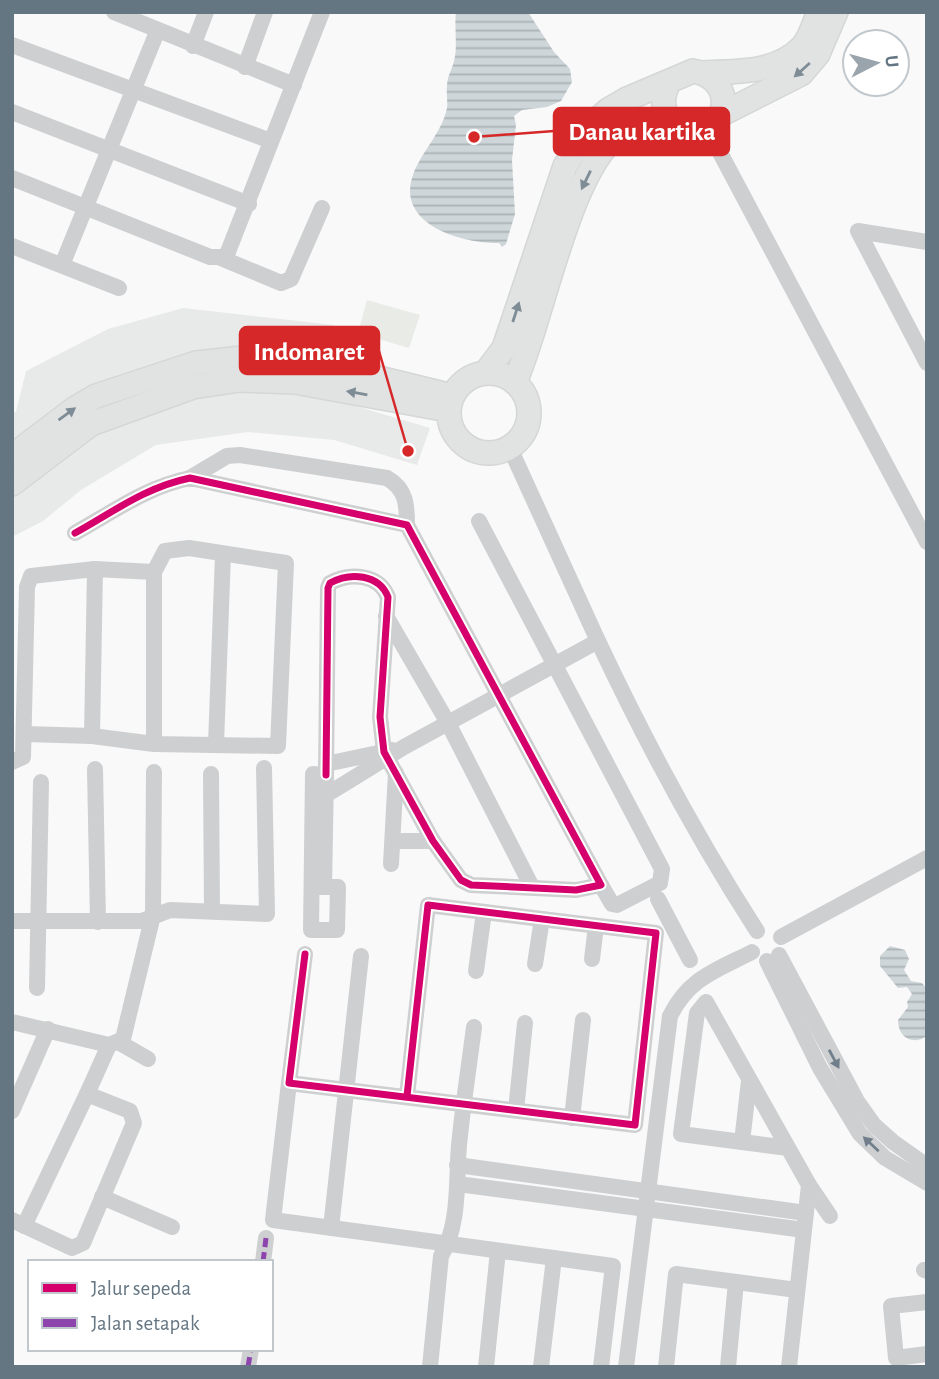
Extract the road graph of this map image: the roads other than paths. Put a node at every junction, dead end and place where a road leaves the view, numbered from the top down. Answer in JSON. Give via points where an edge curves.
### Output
{"nodes":[{"id":1,"x":114,"y":12,"type":"edge"},
{"id":2,"x":206,"y":12,"type":"edge"},
{"id":3,"x":265,"y":12,"type":"edge"},
{"id":4,"x":322,"y":12,"type":"edge"},
{"id":5,"x":819,"y":12,"type":"edge"},
{"id":6,"x":836,"y":12,"type":"edge"},
{"id":7,"x":157,"y":32,"type":"junction"},
{"id":8,"x":12,"y":45,"type":"edge"},
{"id":9,"x":193,"y":46,"type":"junction"},
{"id":10,"x":245,"y":67,"type":"junction"},
{"id":11,"x":703,"y":72,"type":"junction"},
{"id":12,"x":668,"y":84,"type":"junction"},
{"id":13,"x":294,"y":85,"type":"junction"},
{"id":14,"x":133,"y":91,"type":"junction"},
{"id":15,"x":12,"y":112,"type":"edge"},
{"id":16,"x":715,"y":122,"type":"junction"},
{"id":17,"x":677,"y":129,"type":"junction"},
{"id":18,"x":271,"y":141,"type":"junction"},
{"id":19,"x":111,"y":148,"type":"junction"},
{"id":20,"x":12,"y":178,"type":"edge"},
{"id":21,"x":249,"y":204,"type":"junction"},
{"id":22,"x":322,"y":208,"type":"dead end"},
{"id":23,"x":85,"y":209,"type":"junction"},
{"id":24,"x":927,"y":242,"type":"edge"},
{"id":25,"x":12,"y":246,"type":"edge"},
{"id":26,"x":221,"y":258,"type":"junction"},
{"id":27,"x":62,"y":265,"type":"junction"},
{"id":28,"x":119,"y":288,"type":"dead end"},
{"id":29,"x":926,"y":361,"type":"edge"},
{"id":30,"x":486,"y":372,"type":"junction"},
{"id":31,"x":515,"y":382,"type":"junction"},
{"id":32,"x":450,"y":403,"type":"junction"},
{"id":33,"x":510,"y":448,"type":"junction"},
{"id":34,"x":12,"y":456,"type":"edge"},
{"id":35,"x":190,"y":478,"type":"junction"},
{"id":36,"x":12,"y":484,"type":"edge"},
{"id":37,"x":478,"y":521,"type":"dead end"},
{"id":38,"x":407,"y":525,"type":"junction"},
{"id":39,"x":75,"y":533,"type":"dead end"},
{"id":40,"x":927,"y":542,"type":"edge"},
{"id":41,"x":223,"y":554,"type":"junction"},
{"id":42,"x":95,"y":569,"type":"junction"},
{"id":43,"x":155,"y":572,"type":"junction"},
{"id":44,"x":19,"y":588,"type":"edge"},
{"id":45,"x":386,"y":616,"type":"junction"},
{"id":46,"x":598,"y":641,"type":"junction"},
{"id":47,"x":557,"y":665,"type":"junction"},
{"id":48,"x":499,"y":695,"type":"junction"},
{"id":49,"x":448,"y":723,"type":"junction"},
{"id":50,"x":24,"y":734,"type":"junction"},
{"id":51,"x":92,"y":736,"type":"junction"},
{"id":52,"x":154,"y":744,"type":"junction"},
{"id":53,"x":216,"y":744,"type":"junction"},
{"id":54,"x":389,"y":761,"type":"junction"},
{"id":55,"x":12,"y":762,"type":"edge"},
{"id":56,"x":264,"y":768,"type":"dead end"},
{"id":57,"x":95,"y":769,"type":"dead end"},
{"id":58,"x":326,"y":769,"type":"junction"},
{"id":59,"x":154,"y":772,"type":"dead end"},
{"id":60,"x":211,"y":774,"type":"dead end"},
{"id":61,"x":41,"y":782,"type":"dead end"},
{"id":62,"x":319,"y":795,"type":"junction"},
{"id":63,"x":393,"y":841,"type":"junction"},
{"id":64,"x":433,"y":841,"type":"junction"},
{"id":65,"x":927,"y":858,"type":"edge"},
{"id":66,"x":391,"y":864,"type":"dead end"},
{"id":67,"x":601,"y":885,"type":"junction"},
{"id":68,"x":318,"y":887,"type":"dead end"},
{"id":69,"x":532,"y":887,"type":"junction"},
{"id":70,"x":658,"y":899,"type":"dead end"},
{"id":71,"x":212,"y":910,"type":"junction"},
{"id":72,"x":484,"y":912,"type":"junction"},
{"id":73,"x":153,"y":915,"type":"junction"},
{"id":74,"x":542,"y":919,"type":"junction"},
{"id":75,"x":12,"y":920,"type":"edge"},
{"id":76,"x":40,"y":921,"type":"junction"},
{"id":77,"x":98,"y":922,"type":"junction"},
{"id":78,"x":596,"y":926,"type":"junction"},
{"id":79,"x":674,"y":930,"type":"junction"},
{"id":80,"x":757,"y":931,"type":"junction"},
{"id":81,"x":781,"y":937,"type":"junction"},
{"id":82,"x":655,"y":943,"type":"junction"},
{"id":83,"x":752,"y":952,"type":"junction"},
{"id":84,"x":305,"y":954,"type":"dead end"},
{"id":85,"x":362,"y":956,"type":"dead end"},
{"id":86,"x":773,"y":958,"type":"junction"},
{"id":87,"x":592,"y":959,"type":"dead end"},
{"id":88,"x":690,"y":960,"type":"dead end"},
{"id":89,"x":535,"y":964,"type":"dead end"},
{"id":90,"x":476,"y":971,"type":"dead end"},
{"id":91,"x":37,"y":988,"type":"dead end"},
{"id":92,"x":583,"y":1020,"type":"dead end"},
{"id":93,"x":12,"y":1022,"type":"edge"},
{"id":94,"x":525,"y":1023,"type":"dead end"},
{"id":95,"x":474,"y":1027,"type":"dead end"},
{"id":96,"x":48,"y":1029,"type":"junction"},
{"id":97,"x":813,"y":1037,"type":"junction"},
{"id":98,"x":115,"y":1044,"type":"junction"},
{"id":99,"x":148,"y":1059,"type":"dead end"},
{"id":100,"x":749,"y":1081,"type":"junction"},
{"id":101,"x":289,"y":1083,"type":"junction"},
{"id":102,"x":346,"y":1088,"type":"junction"},
{"id":103,"x":87,"y":1094,"type":"junction"},
{"id":104,"x":407,"y":1096,"type":"junction"},
{"id":105,"x":463,"y":1104,"type":"junction"},
{"id":106,"x":516,"y":1110,"type":"junction"},
{"id":107,"x":12,"y":1111,"type":"edge"},
{"id":108,"x":572,"y":1118,"type":"junction"},
{"id":109,"x":742,"y":1142,"type":"junction"},
{"id":110,"x":788,"y":1148,"type":"junction"},
{"id":111,"x":457,"y":1165,"type":"junction"},
{"id":112,"x":927,"y":1166,"type":"edge"},
{"id":113,"x":927,"y":1183,"type":"edge"},
{"id":114,"x":458,"y":1184,"type":"junction"},
{"id":115,"x":809,"y":1185,"type":"junction"},
{"id":116,"x":648,"y":1191,"type":"junction"},
{"id":117,"x":102,"y":1197,"type":"junction"},
{"id":118,"x":646,"y":1209,"type":"junction"},
{"id":119,"x":806,"y":1213,"type":"junction"},
{"id":120,"x":830,"y":1216,"type":"dead end"},
{"id":121,"x":16,"y":1225,"type":"edge"},
{"id":122,"x":172,"y":1227,"type":"dead end"},
{"id":123,"x":331,"y":1228,"type":"junction"},
{"id":124,"x":804,"y":1230,"type":"junction"},
{"id":125,"x":266,"y":1238,"type":"dead end"},
{"id":126,"x":449,"y":1244,"type":"junction"},
{"id":127,"x":498,"y":1251,"type":"junction"},
{"id":128,"x":554,"y":1258,"type":"junction"},
{"id":129,"x":263,"y":1260,"type":"edge"},
{"id":130,"x":736,"y":1282,"type":"junction"},
{"id":131,"x":797,"y":1290,"type":"junction"},
{"id":132,"x":927,"y":1302,"type":"edge"},
{"id":133,"x":927,"y":1354,"type":"edge"},
{"id":134,"x":430,"y":1367,"type":"edge"},
{"id":135,"x":486,"y":1367,"type":"edge"},
{"id":136,"x":541,"y":1367,"type":"edge"},
{"id":137,"x":601,"y":1367,"type":"edge"},
{"id":138,"x":626,"y":1367,"type":"edge"},
{"id":139,"x":666,"y":1367,"type":"edge"},
{"id":140,"x":728,"y":1367,"type":"edge"},
{"id":141,"x":789,"y":1367,"type":"edge"}],
"edges":[{"from":1,"to":7,"type":"street"},
{"from":2,"to":9,"type":"street"},
{"from":3,"to":10,"type":"street"},
{"from":4,"to":13,"type":"street"},
{"from":5,"to":11,"type":"street","via":[[804,46],[783,61],[757,70]]},
{"from":6,"to":16,"type":"street","one_way":true,"via":[[818,54],[801,74]]},
{"from":7,"to":9,"type":"street"},
{"from":7,"to":14,"type":"street"},
{"from":8,"to":14,"type":"street"},
{"from":9,"to":10,"type":"street"},
{"from":10,"to":13,"type":"street"},
{"from":11,"to":12,"type":"street","via":[[684,72]]},
{"from":11,"to":16,"type":"street","via":[[723,93]]},
{"from":12,"to":17,"type":"street","via":[[662,103]]},
{"from":30,"to":12,"type":"street","one_way":true,"via":[[504,348],[565,166],[591,125],[608,110]]},
{"from":13,"to":18,"type":"street"},
{"from":14,"to":18,"type":"street"},
{"from":14,"to":19,"type":"street"},
{"from":15,"to":19,"type":"street"},
{"from":16,"to":17,"type":"street","via":[[687,133]]},
{"from":16,"to":40,"type":"street"},
{"from":17,"to":31,"type":"street","one_way":true,"via":[[656,125],[622,132],[609,143],[588,176],[563,234]]},
{"from":18,"to":21,"type":"street"},
{"from":19,"to":21,"type":"street"},
{"from":19,"to":23,"type":"street"},
{"from":20,"to":23,"type":"street"},
{"from":21,"to":26,"type":"street","via":[[230,253]]},
{"from":22,"to":26,"type":"street","via":[[286,282]]},
{"from":23,"to":26,"type":"street"},
{"from":23,"to":27,"type":"street"},
{"from":24,"to":29,"type":"street","via":[[858,231]]},
{"from":25,"to":27,"type":"street"},
{"from":27,"to":28,"type":"street"},
{"from":30,"to":31,"type":"street"},
{"from":30,"to":32,"type":"street","via":[[459,385]]},
{"from":31,"to":33,"type":"street","via":[[529,408],[528,424],[522,438]]},
{"from":32,"to":33,"type":"street","via":[[451,428],[461,443],[476,452],[494,454]]},
{"from":34,"to":32,"type":"street","one_way":true,"via":[[96,396],[196,363],[242,358],[305,360]]},
{"from":32,"to":36,"type":"street","one_way":true,"via":[[295,382],[239,380],[193,387],[91,424]]},
{"from":33,"to":46,"type":"street"},
{"from":35,"to":38,"type":"street"},
{"from":35,"to":38,"type":"street","via":[[227,456],[240,455],[387,478],[403,492]]},
{"from":35,"to":39,"type":"street","via":[[122,503]]},
{"from":37,"to":47,"type":"street"},
{"from":38,"to":48,"type":"street"},
{"from":41,"to":43,"type":"street","via":[[169,548]]},
{"from":41,"to":53,"type":"street"},
{"from":41,"to":53,"type":"street","via":[[287,565],[281,738],[278,746],[271,747]]},
{"from":42,"to":43,"type":"street"},
{"from":42,"to":44,"type":"street","via":[[32,576]]},
{"from":42,"to":51,"type":"street"},
{"from":43,"to":52,"type":"street"},
{"from":44,"to":50,"type":"street"},
{"from":45,"to":49,"type":"street"},
{"from":45,"to":54,"type":"street","via":[[380,717]]},
{"from":45,"to":58,"type":"street","via":[[388,597],[376,579],[339,578],[330,583]]},
{"from":46,"to":47,"type":"street"},
{"from":46,"to":80,"type":"street","via":[[639,728]]},
{"from":47,"to":48,"type":"street"},
{"from":47,"to":67,"type":"street","via":[[663,873],[660,883],[617,905]]},
{"from":48,"to":49,"type":"street"},
{"from":48,"to":67,"type":"street"},
{"from":49,"to":54,"type":"street","via":[[404,747]]},
{"from":49,"to":69,"type":"street"},
{"from":50,"to":51,"type":"street"},
{"from":50,"to":55,"type":"street","via":[[23,757]]},
{"from":51,"to":52,"type":"street"},
{"from":52,"to":53,"type":"street"},
{"from":54,"to":58,"type":"street"},
{"from":54,"to":62,"type":"street"},
{"from":54,"to":63,"type":"street"},
{"from":54,"to":64,"type":"street"},
{"from":56,"to":71,"type":"street","via":[[267,914]]},
{"from":57,"to":77,"type":"street"},
{"from":58,"to":62,"type":"street"},
{"from":59,"to":73,"type":"street"},
{"from":60,"to":71,"type":"street"},
{"from":61,"to":76,"type":"street"},
{"from":62,"to":68,"type":"street"},
{"from":63,"to":64,"type":"street"},
{"from":63,"to":66,"type":"street"},
{"from":64,"to":69,"type":"street","via":[[461,880],[471,885]]},
{"from":65,"to":81,"type":"street"},
{"from":67,"to":69,"type":"street","via":[[576,890]]},
{"from":70,"to":79,"type":"street"},
{"from":71,"to":73,"type":"street","via":[[170,910]]},
{"from":72,"to":74,"type":"street"},
{"from":72,"to":90,"type":"street"},
{"from":72,"to":104,"type":"street","via":[[428,905]]},
{"from":73,"to":77,"type":"street","via":[[142,921]]},
{"from":73,"to":98,"type":"street"},
{"from":74,"to":78,"type":"street"},
{"from":74,"to":89,"type":"street"},
{"from":75,"to":76,"type":"street"},
{"from":76,"to":77,"type":"street"},
{"from":76,"to":91,"type":"street"},
{"from":78,"to":82,"type":"street","via":[[656,933]]},
{"from":78,"to":87,"type":"street"},
{"from":79,"to":82,"type":"street"},
{"from":79,"to":88,"type":"street"},
{"from":80,"to":81,"type":"street","via":[[770,929]]},
{"from":80,"to":83,"type":"street","via":[[750,943]]},
{"from":81,"to":86,"type":"street","via":[[782,946]]},
{"from":82,"to":108,"type":"street","via":[[635,1125]]},
{"from":83,"to":86,"type":"street","via":[[758,959]]},
{"from":83,"to":116,"type":"street","via":[[696,980],[680,996],[670,1016]]},
{"from":84,"to":101,"type":"street"},
{"from":85,"to":102,"type":"street"},
{"from":86,"to":97,"type":"street"},
{"from":92,"to":108,"type":"street"},
{"from":93,"to":96,"type":"street"},
{"from":94,"to":106,"type":"street"},
{"from":95,"to":105,"type":"street"},
{"from":96,"to":98,"type":"street"},
{"from":96,"to":107,"type":"street"},
{"from":97,"to":112,"type":"street","one_way":true,"via":[[874,1125]]},
{"from":113,"to":97,"type":"street","one_way":true,"via":[[885,1158],[860,1134]]},
{"from":98,"to":99,"type":"street"},
{"from":98,"to":103,"type":"street"},
{"from":100,"to":109,"type":"street"},
{"from":100,"to":109,"type":"street","via":[[706,1002],[697,1013],[681,1134]]},
{"from":100,"to":110,"type":"street"},
{"from":101,"to":102,"type":"street"},
{"from":101,"to":123,"type":"street","via":[[273,1220]]},
{"from":102,"to":104,"type":"street"},
{"from":102,"to":123,"type":"street"},
{"from":103,"to":117,"type":"street","via":[[130,1111],[134,1117]]},
{"from":103,"to":121,"type":"street"},
{"from":104,"to":105,"type":"street"},
{"from":105,"to":106,"type":"street"},
{"from":105,"to":111,"type":"street"},
{"from":106,"to":108,"type":"street"},
{"from":109,"to":110,"type":"street"},
{"from":110,"to":115,"type":"street"},
{"from":111,"to":114,"type":"street"},
{"from":111,"to":116,"type":"street"},
{"from":114,"to":118,"type":"street"},
{"from":114,"to":126,"type":"street"},
{"from":115,"to":119,"type":"street"},
{"from":115,"to":120,"type":"street"},
{"from":116,"to":118,"type":"street"},
{"from":116,"to":119,"type":"street"},
{"from":117,"to":121,"type":"street","via":[[79,1247]]},
{"from":117,"to":122,"type":"street"},
{"from":118,"to":124,"type":"street"},
{"from":118,"to":138,"type":"street"},
{"from":119,"to":124,"type":"street"},
{"from":123,"to":126,"type":"street"},
{"from":124,"to":131,"type":"street"},
{"from":125,"to":129,"type":"street"},
{"from":126,"to":127,"type":"street"},
{"from":126,"to":134,"type":"street","via":[[441,1256]]},
{"from":127,"to":128,"type":"street"},
{"from":127,"to":135,"type":"street"},
{"from":128,"to":136,"type":"street"},
{"from":128,"to":137,"type":"street","via":[[613,1266]]},
{"from":130,"to":131,"type":"street"},
{"from":130,"to":139,"type":"street","via":[[676,1274]]},
{"from":130,"to":140,"type":"street"},
{"from":131,"to":141,"type":"street"},
{"from":132,"to":133,"type":"street","via":[[891,1306],[896,1358]]}]}
